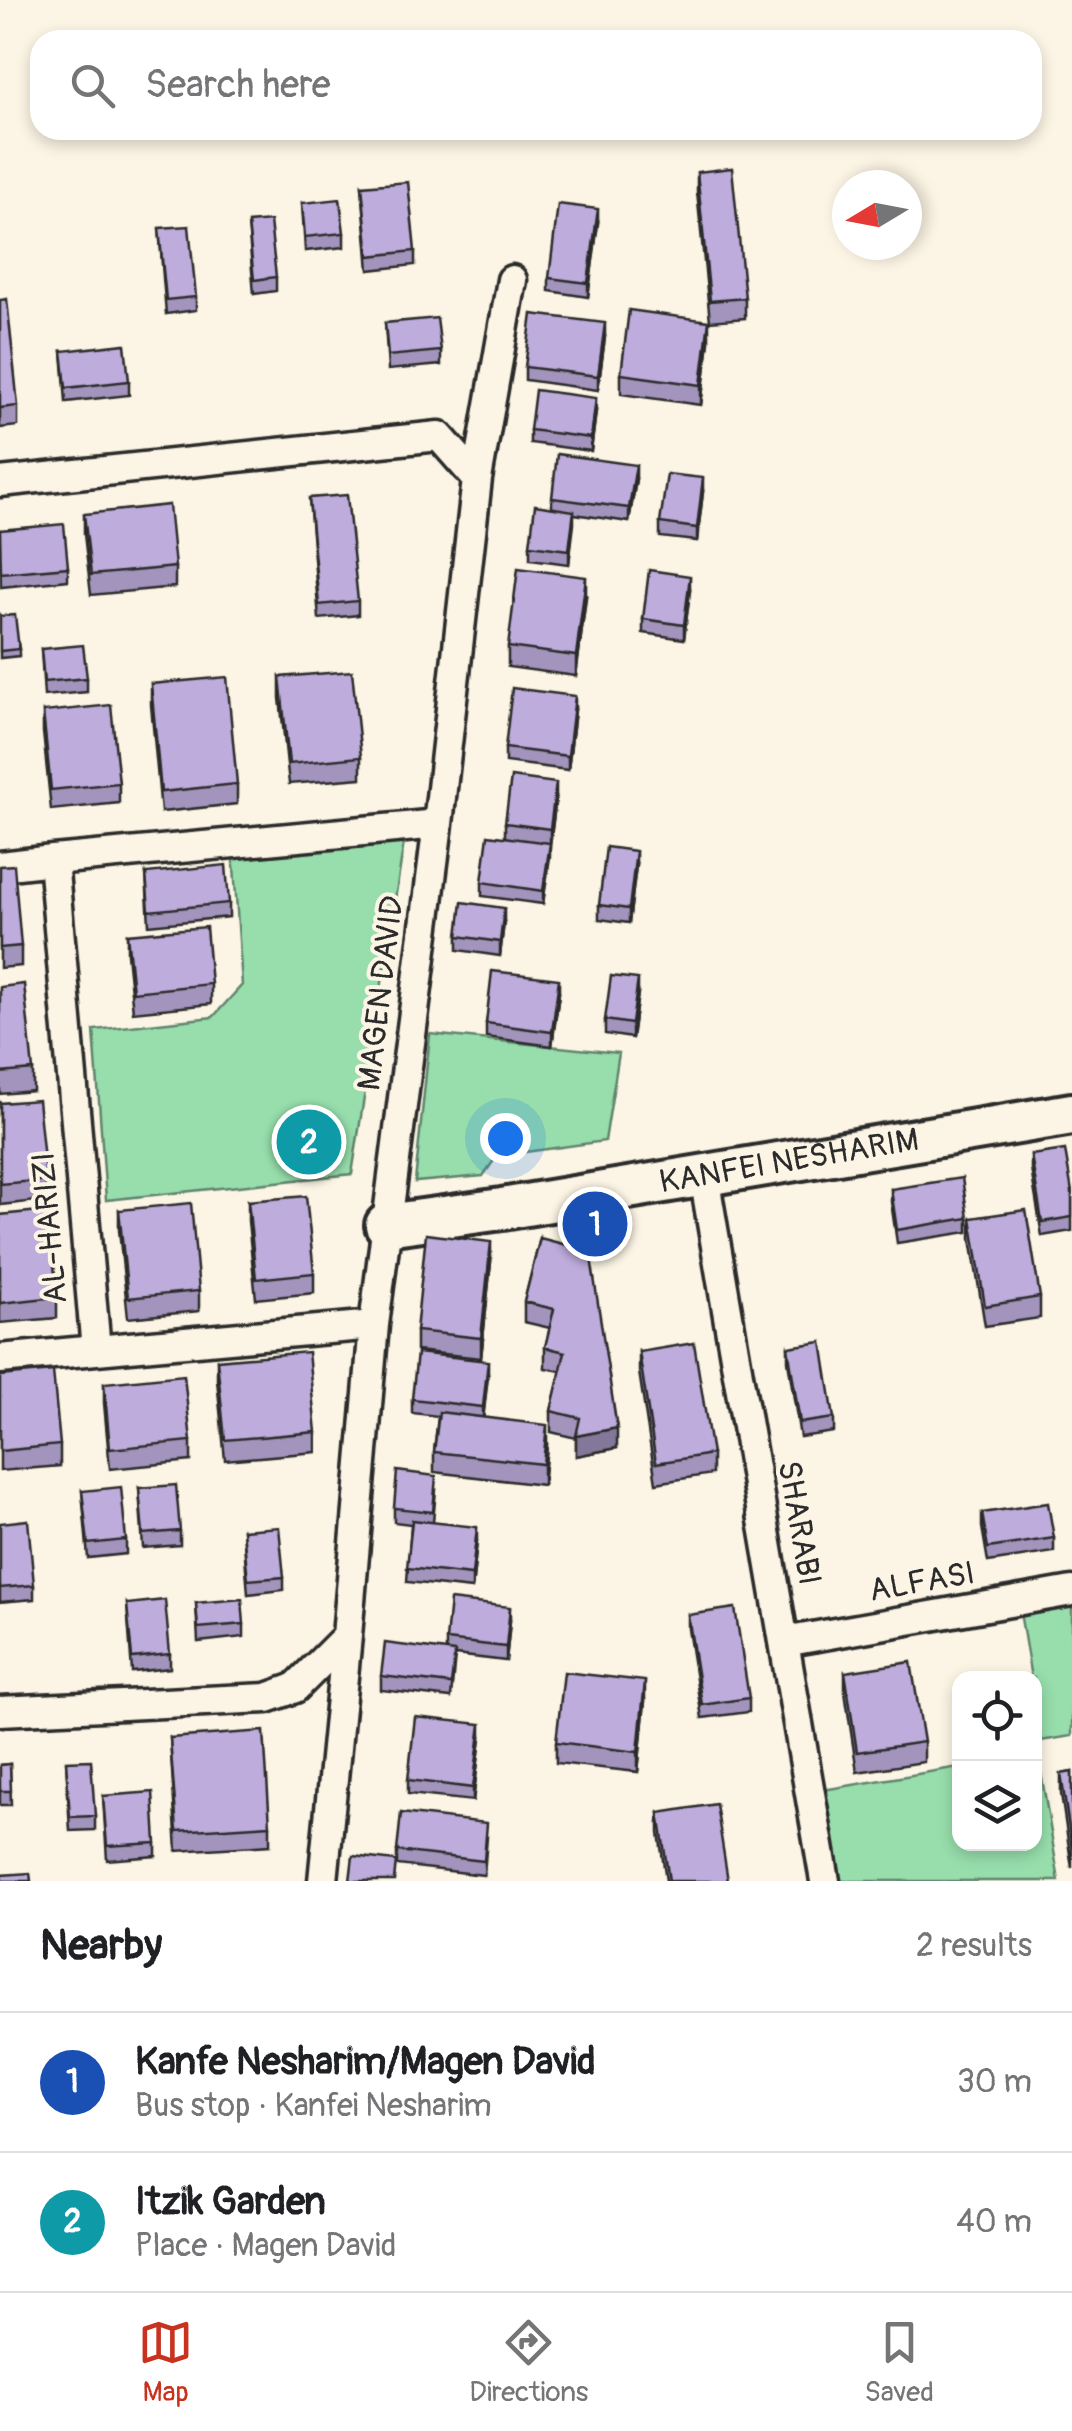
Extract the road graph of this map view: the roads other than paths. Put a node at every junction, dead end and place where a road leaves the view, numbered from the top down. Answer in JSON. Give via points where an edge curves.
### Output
{"nodes":[{"id":1,"x":512,"y":280,"type":"dead end"},
{"id":2,"x":477,"y":479,"type":"junction"},
{"id":3,"x":0,"y":482,"type":"edge"},
{"id":4,"x":438,"y":824,"type":"junction"},
{"id":5,"x":53,"y":860,"type":"junction"},
{"id":6,"x":0,"y":866,"type":"edge"},
{"id":7,"x":1072,"y":1114,"type":"edge"},
{"id":8,"x":704,"y":1176,"type":"junction"},
{"id":9,"x":386,"y":1225,"type":"junction"},
{"id":10,"x":374,"y":1326,"type":"junction"},
{"id":11,"x":96,"y":1350,"type":"junction"},
{"id":12,"x":0,"y":1359,"type":"edge"},
{"id":13,"x":1072,"y":1591,"type":"edge"},
{"id":14,"x":348,"y":1636,"type":"junction"},
{"id":15,"x":784,"y":1642,"type":"junction"},
{"id":16,"x":0,"y":1710,"type":"edge"},
{"id":17,"x":323,"y":1881,"type":"edge"},
{"id":18,"x":826,"y":1881,"type":"edge"}],
"edges":[{"from":1,"to":2,"type":"street","name":"MAGEN DAVID"},
{"from":2,"to":3,"type":"street","via":[[439,436]]},
{"from":2,"to":4,"type":"street","name":"MAGEN DAVID"},
{"from":4,"to":5,"type":"street"},
{"from":4,"to":9,"type":"street","name":"MAGEN DAVID"},
{"from":5,"to":6,"type":"street"},
{"from":5,"to":11,"type":"street","name":"AL-HARIZI"},
{"from":7,"to":8,"type":"street","name":"KANFEI NESHARIM"},
{"from":8,"to":9,"type":"street","name":"KANFEI NESHARIM"},
{"from":8,"to":15,"type":"street","name":"SHARABI"},
{"from":9,"to":10,"type":"street","name":"MAGEN DAVID"},
{"from":10,"to":11,"type":"street"},
{"from":10,"to":14,"type":"street","name":"MAGEN DAVID"},
{"from":11,"to":12,"type":"street"},
{"from":13,"to":15,"type":"street","name":"ALFASI"},
{"from":14,"to":16,"type":"street","via":[[295,1688],[267,1698]]},
{"from":14,"to":17,"type":"street","name":"MAGEN DAVID"},
{"from":15,"to":18,"type":"street","name":"SHARABI"}]}
